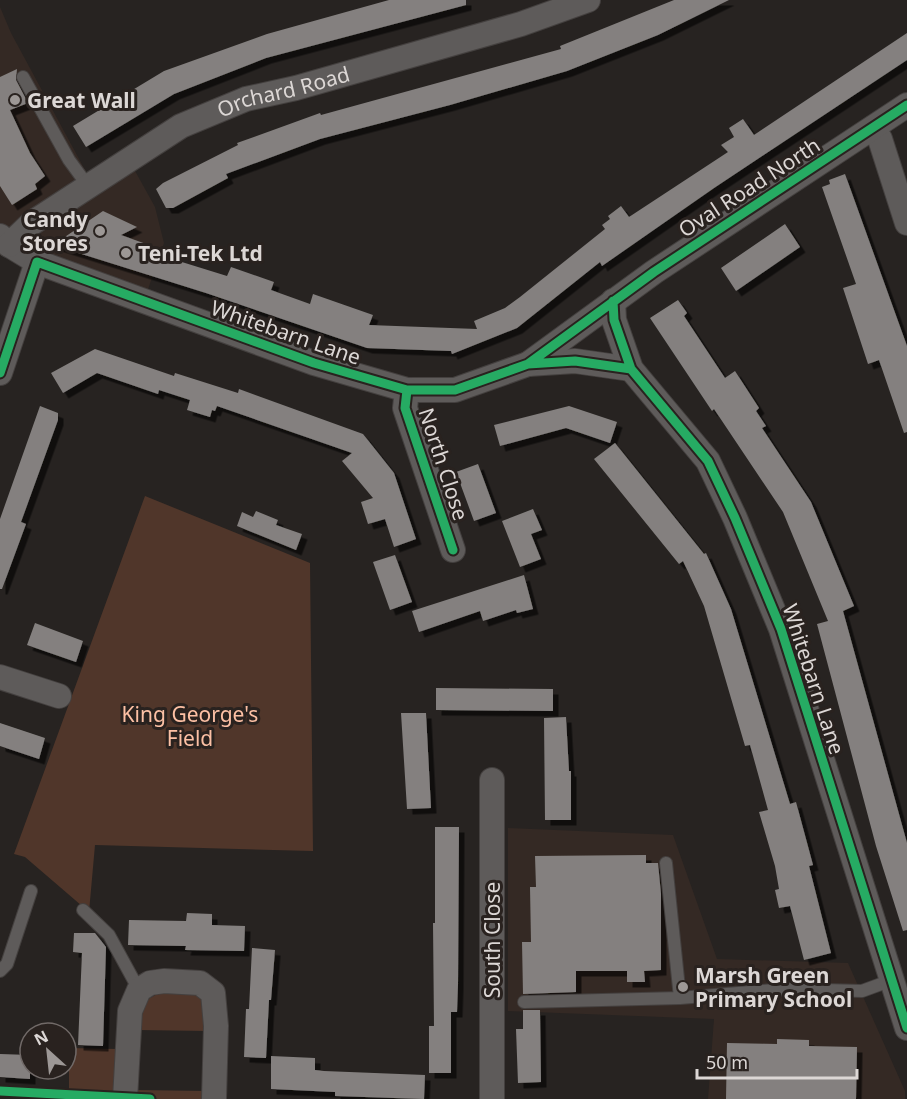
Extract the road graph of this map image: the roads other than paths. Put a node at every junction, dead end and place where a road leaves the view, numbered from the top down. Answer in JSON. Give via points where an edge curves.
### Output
{"nodes":[{"id":1,"x":588,"y":0,"type":"edge"},
{"id":2,"x":23,"y":77,"type":"dead end"},
{"id":3,"x":907,"y":105,"type":"edge"},
{"id":4,"x":873,"y":128,"type":"junction"},
{"id":5,"x":88,"y":186,"type":"junction"},
{"id":6,"x":907,"y":224,"type":"edge"},
{"id":7,"x":4,"y":240,"type":"edge"},
{"id":8,"x":37,"y":262,"type":"junction"},
{"id":9,"x":613,"y":301,"type":"junction"},
{"id":10,"x":528,"y":364,"type":"junction"},
{"id":11,"x":631,"y":369,"type":"junction"},
{"id":12,"x":0,"y":373,"type":"edge"},
{"id":13,"x":407,"y":390,"type":"junction"},
{"id":14,"x":453,"y":550,"type":"dead end"},
{"id":15,"x":0,"y":677,"type":"edge"},
{"id":16,"x":59,"y":696,"type":"dead end"},
{"id":17,"x":492,"y":780,"type":"dead end"},
{"id":18,"x":666,"y":862,"type":"dead end"},
{"id":19,"x":31,"y":891,"type":"dead end"},
{"id":20,"x":82,"y":910,"type":"dead end"},
{"id":21,"x":0,"y":971,"type":"edge"},
{"id":22,"x":892,"y":980,"type":"junction"},
{"id":23,"x":139,"y":990,"type":"junction"},
{"id":24,"x":680,"y":998,"type":"junction"},
{"id":25,"x":524,"y":1002,"type":"dead end"},
{"id":26,"x":907,"y":1028,"type":"edge"},
{"id":27,"x":124,"y":1099,"type":"edge"},
{"id":28,"x":214,"y":1099,"type":"edge"},
{"id":29,"x":492,"y":1099,"type":"edge"}],
"edges":[{"from":1,"to":5,"type":"street","name":"Orchard Road","via":[[521,24],[246,99],[181,126]]},
{"from":2,"to":5,"type":"lane","via":[[69,160]]},
{"from":3,"to":4,"type":"street","name":"Oval Road North"},
{"from":4,"to":6,"type":"street"},
{"from":4,"to":9,"type":"street","name":"Oval Road North"},
{"from":5,"to":7,"type":"street","name":"Orchard Road"},
{"from":7,"to":8,"type":"street","name":"Whitebarn Lane"},
{"from":8,"to":12,"type":"street"},
{"from":8,"to":13,"type":"street","name":"Whitebarn Lane","via":[[314,363]]},
{"from":9,"to":10,"type":"street","name":"Whitebarn Lane"},
{"from":9,"to":11,"type":"street","name":"Whitebarn Lane","via":[[614,320]]},
{"from":10,"to":11,"type":"street","name":"Whitebarn Lane","via":[[575,361]]},
{"from":10,"to":13,"type":"street","name":"Whitebarn Lane","via":[[455,390]]},
{"from":11,"to":22,"type":"street","name":"Whitebarn Lane","via":[[708,461],[735,518],[781,629]]},
{"from":13,"to":14,"type":"street","name":"North Close","via":[[405,408]]},
{"from":15,"to":16,"type":"street"},
{"from":17,"to":29,"type":"street","name":"South Close"},
{"from":18,"to":24,"type":"lane"},
{"from":19,"to":21,"type":"lane","via":[[7,964]]},
{"from":20,"to":23,"type":"lane","via":[[109,935]]},
{"from":22,"to":24,"type":"lane","via":[[862,991],[786,989]]},
{"from":22,"to":26,"type":"street","name":"Whitebarn Lane"},
{"from":23,"to":27,"type":"street","via":[[130,1011]]},
{"from":23,"to":28,"type":"street","via":[[164,981],[200,983],[213,993]]},
{"from":24,"to":25,"type":"lane"}]}
